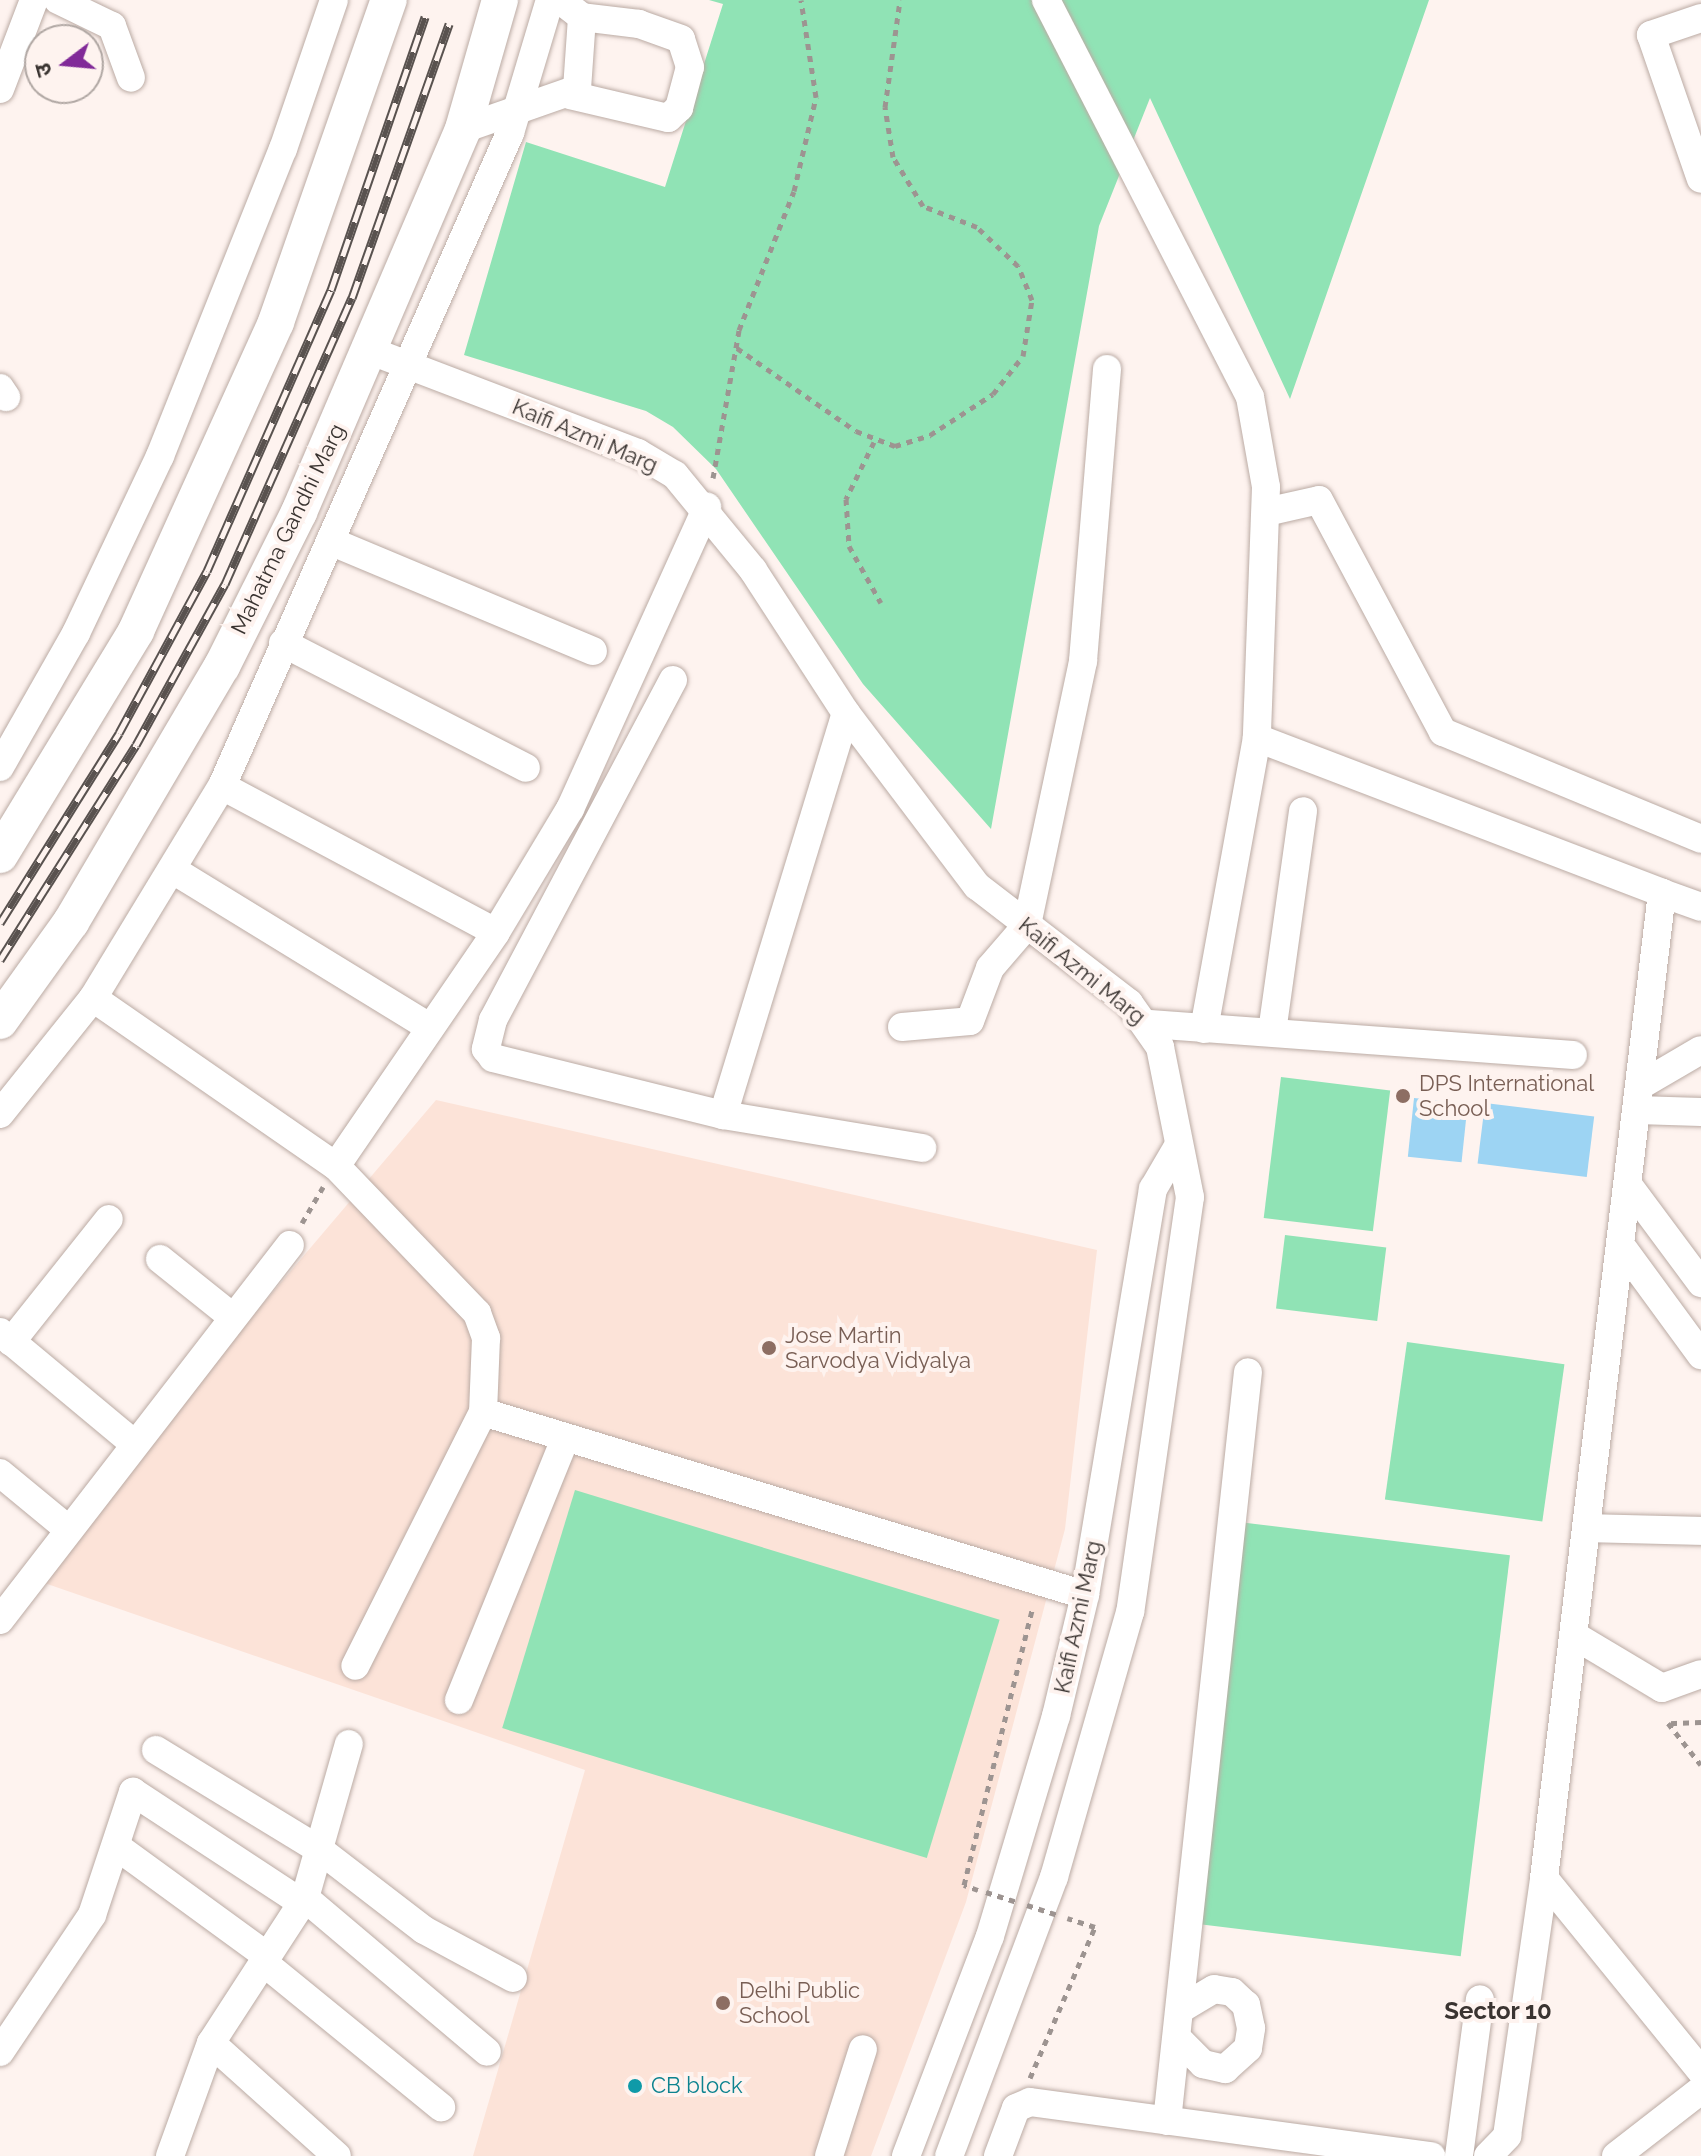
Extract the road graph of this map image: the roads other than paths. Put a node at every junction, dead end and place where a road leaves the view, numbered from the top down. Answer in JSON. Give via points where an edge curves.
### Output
{"nodes":[{"id":1,"x":34,"y":0,"type":"edge"},
{"id":2,"x":58,"y":0,"type":"edge"},
{"id":3,"x":334,"y":0,"type":"edge"},
{"id":4,"x":389,"y":0,"type":"edge"},
{"id":5,"x":500,"y":0,"type":"edge"},
{"id":6,"x":550,"y":0,"type":"edge"},
{"id":7,"x":557,"y":0,"type":"edge"},
{"id":8,"x":1046,"y":0,"type":"edge"},
{"id":9,"x":582,"y":17,"type":"junction"},
{"id":10,"x":1701,"y":18,"type":"edge"},
{"id":11,"x":131,"y":78,"type":"dead end"},
{"id":12,"x":0,"y":89,"type":"edge"},
{"id":13,"x":570,"y":95,"type":"junction"},
{"id":14,"x":516,"y":112,"type":"junction"},
{"id":15,"x":463,"y":129,"type":"junction"},
{"id":16,"x":1701,"y":179,"type":"edge"},
{"id":17,"x":371,"y":351,"type":"junction"},
{"id":18,"x":411,"y":367,"type":"junction"},
{"id":19,"x":1107,"y":369,"type":"dead end"},
{"id":20,"x":707,"y":507,"type":"junction"},
{"id":21,"x":1266,"y":512,"type":"junction"},
{"id":22,"x":330,"y":541,"type":"junction"},
{"id":23,"x":283,"y":643,"type":"junction"},
{"id":24,"x":593,"y":651,"type":"dead end"},
{"id":25,"x":673,"y":680,"type":"dead end"},
{"id":26,"x":846,"y":713,"type":"junction"},
{"id":27,"x":1257,"y":738,"type":"junction"},
{"id":28,"x":0,"y":767,"type":"edge"},
{"id":29,"x":526,"y":768,"type":"dead end"},
{"id":30,"x":222,"y":786,"type":"junction"},
{"id":31,"x":1303,"y":811,"type":"dead end"},
{"id":32,"x":1701,"y":839,"type":"edge"},
{"id":33,"x":0,"y":855,"type":"edge"},
{"id":34,"x":173,"y":870,"type":"junction"},
{"id":35,"x":1662,"y":893,"type":"junction"},
{"id":36,"x":1701,"y":907,"type":"edge"},
{"id":37,"x":1027,"y":925,"type":"junction"},
{"id":38,"x":496,"y":932,"type":"junction"},
{"id":39,"x":93,"y":998,"type":"junction"},
{"id":40,"x":0,"y":1021,"type":"edge"},
{"id":41,"x":1150,"y":1024,"type":"junction"},
{"id":42,"x":428,"y":1026,"type":"junction"},
{"id":43,"x":902,"y":1027,"type":"dead end"},
{"id":44,"x":1204,"y":1029,"type":"junction"},
{"id":45,"x":1272,"y":1032,"type":"junction"},
{"id":46,"x":1701,"y":1050,"type":"edge"},
{"id":47,"x":1573,"y":1055,"type":"dead end"},
{"id":48,"x":1639,"y":1098,"type":"junction"},
{"id":49,"x":1701,"y":1112,"type":"edge"},
{"id":50,"x":0,"y":1114,"type":"edge"},
{"id":51,"x":723,"y":1115,"type":"junction"},
{"id":52,"x":922,"y":1148,"type":"dead end"},
{"id":53,"x":1177,"y":1148,"type":"junction"},
{"id":54,"x":336,"y":1166,"type":"junction"},
{"id":55,"x":1629,"y":1186,"type":"junction"},
{"id":56,"x":109,"y":1219,"type":"dead end"},
{"id":57,"x":290,"y":1245,"type":"road end"},
{"id":58,"x":1622,"y":1247,"type":"junction"},
{"id":59,"x":160,"y":1259,"type":"dead end"},
{"id":60,"x":1701,"y":1283,"type":"edge"},
{"id":61,"x":230,"y":1315,"type":"junction"},
{"id":62,"x":6,"y":1337,"type":"edge"},
{"id":63,"x":1701,"y":1355,"type":"edge"},
{"id":64,"x":1248,"y":1372,"type":"dead end"},
{"id":65,"x":483,"y":1412,"type":"junction"},
{"id":66,"x":565,"y":1439,"type":"junction"},
{"id":67,"x":133,"y":1443,"type":"junction"},
{"id":68,"x":0,"y":1473,"type":"edge"},
{"id":69,"x":1588,"y":1528,"type":"junction"},
{"id":70,"x":68,"y":1529,"type":"junction"},
{"id":71,"x":1701,"y":1531,"type":"edge"},
{"id":72,"x":1085,"y":1595,"type":"junction"},
{"id":73,"x":0,"y":1620,"type":"edge"},
{"id":74,"x":1575,"y":1636,"type":"junction"},
{"id":75,"x":355,"y":1666,"type":"dead end"},
{"id":76,"x":1701,"y":1674,"type":"edge"},
{"id":77,"x":459,"y":1700,"type":"dead end"},
{"id":78,"x":349,"y":1744,"type":"dead end"},
{"id":79,"x":156,"y":1750,"type":"dead end"},
{"id":80,"x":116,"y":1846,"type":"junction"},
{"id":81,"x":320,"y":1850,"type":"junction"},
{"id":82,"x":1544,"y":1878,"type":"junction"},
{"id":83,"x":303,"y":1901,"type":"junction"},
{"id":84,"x":265,"y":1959,"type":"junction"},
{"id":85,"x":513,"y":1978,"type":"dead end"},
{"id":86,"x":1480,"y":1999,"type":"dead end"},
{"id":87,"x":1181,"y":2009,"type":"junction"},
{"id":88,"x":1177,"y":2038,"type":"junction"},
{"id":89,"x":211,"y":2043,"type":"junction"},
{"id":90,"x":863,"y":2049,"type":"dead end"},
{"id":91,"x":0,"y":2052,"type":"edge"},
{"id":92,"x":487,"y":2052,"type":"dead end"},
{"id":93,"x":1701,"y":2071,"type":"edge"},
{"id":94,"x":1701,"y":2090,"type":"edge"},
{"id":95,"x":441,"y":2107,"type":"dead end"},
{"id":96,"x":1167,"y":2121,"type":"junction"},
{"id":97,"x":170,"y":2156,"type":"edge"},
{"id":98,"x":337,"y":2156,"type":"edge"},
{"id":99,"x":829,"y":2156,"type":"edge"},
{"id":100,"x":906,"y":2156,"type":"edge"},
{"id":101,"x":949,"y":2156,"type":"edge"},
{"id":102,"x":998,"y":2156,"type":"edge"},
{"id":103,"x":1431,"y":2156,"type":"edge"},
{"id":104,"x":1459,"y":2156,"type":"edge"},
{"id":105,"x":1488,"y":2156,"type":"edge"},
{"id":106,"x":1616,"y":2156,"type":"edge"}],
"edges":[{"from":1,"to":12,"type":"street"},
{"from":2,"to":11,"type":"street","via":[[112,26]]},
{"from":3,"to":28,"type":"street","via":[[283,149],[160,456],[76,633]]},
{"from":4,"to":33,"type":"main road","via":[[276,322],[142,617]]},
{"from":5,"to":15,"type":"main road","name":"Mahatma Gandhi Marg"},
{"from":6,"to":14,"type":"street"},
{"from":7,"to":9,"type":"street"},
{"from":8,"to":21,"type":"street","via":[[1245,383]]},
{"from":9,"to":13,"type":"street","via":[[585,51]]},
{"from":9,"to":13,"type":"street","via":[[639,24],[681,39],[690,67],[679,108],[668,118]]},
{"from":10,"to":16,"type":"street","via":[[1651,35]]},
{"from":13,"to":14,"type":"street"},
{"from":14,"to":15,"type":"street"},
{"from":14,"to":18,"type":"street"},
{"from":15,"to":17,"type":"main road","name":"Mahatma Gandhi Marg"},
{"from":17,"to":18,"type":"street","name":"Kaifi Azmi Marg"},
{"from":17,"to":40,"type":"main road","name":"Mahatma Gandhi Marg","via":[[222,666],[71,922]]},
{"from":18,"to":20,"type":"street","name":"Kaifi Azmi Marg","via":[[638,453]]},
{"from":18,"to":22,"type":"street"},
{"from":19,"to":37,"type":"street","via":[[1083,661]]},
{"from":20,"to":26,"type":"street","name":"Kaifi Azmi Marg"},
{"from":20,"to":38,"type":"street","via":[[570,809]]},
{"from":21,"to":27,"type":"street"},
{"from":21,"to":32,"type":"street","via":[[1319,500],[1443,732]]},
{"from":22,"to":23,"type":"street"},
{"from":22,"to":24,"type":"street"},
{"from":23,"to":29,"type":"street"},
{"from":23,"to":30,"type":"street"},
{"from":25,"to":51,"type":"street","via":[[493,1020],[486,1049],[493,1058]]},
{"from":26,"to":37,"type":"street","name":"Kaifi Azmi Marg","via":[[977,886]]},
{"from":26,"to":51,"type":"street"},
{"from":27,"to":35,"type":"street"},
{"from":27,"to":44,"type":"street"},
{"from":30,"to":34,"type":"street"},
{"from":30,"to":38,"type":"street"},
{"from":31,"to":45,"type":"street"},
{"from":34,"to":39,"type":"street"},
{"from":34,"to":42,"type":"street"},
{"from":35,"to":36,"type":"street"},
{"from":35,"to":48,"type":"street"},
{"from":37,"to":41,"type":"street","name":"Kaifi Azmi Marg"},
{"from":37,"to":43,"type":"street","via":[[990,968],[970,1021]]},
{"from":38,"to":42,"type":"street"},
{"from":39,"to":50,"type":"street"},
{"from":39,"to":54,"type":"street"},
{"from":41,"to":44,"type":"street"},
{"from":41,"to":53,"type":"street","name":"Kaifi Azmi Marg","via":[[1164,1062]]},
{"from":42,"to":54,"type":"street"},
{"from":44,"to":45,"type":"street"},
{"from":45,"to":47,"type":"street"},
{"from":46,"to":48,"type":"street"},
{"from":48,"to":49,"type":"street"},
{"from":48,"to":55,"type":"street"},
{"from":51,"to":52,"type":"street"},
{"from":53,"to":72,"type":"street","name":"Kaifi Azmi Marg","via":[[1153,1189]]},
{"from":53,"to":101,"type":"street","via":[[1190,1197],[1186,1243],[1130,1612],[1054,1877]]},
{"from":54,"to":65,"type":"street","via":[[477,1313],[486,1338]]},
{"from":55,"to":58,"type":"street"},
{"from":55,"to":60,"type":"street"},
{"from":56,"to":62,"type":"street"},
{"from":57,"to":61,"type":"street"},
{"from":58,"to":63,"type":"street"},
{"from":58,"to":69,"type":"street"},
{"from":59,"to":61,"type":"street"},
{"from":61,"to":67,"type":"street"},
{"from":62,"to":67,"type":"street"},
{"from":64,"to":87,"type":"street"},
{"from":65,"to":66,"type":"street"},
{"from":65,"to":75,"type":"street"},
{"from":66,"to":72,"type":"street"},
{"from":66,"to":77,"type":"street"},
{"from":67,"to":70,"type":"street"},
{"from":68,"to":70,"type":"street"},
{"from":69,"to":71,"type":"street"},
{"from":69,"to":74,"type":"street"},
{"from":70,"to":73,"type":"street"},
{"from":72,"to":100,"type":"street","name":"Kaifi Azmi Marg","via":[[990,1936]]},
{"from":74,"to":76,"type":"street","via":[[1662,1688]]},
{"from":74,"to":82,"type":"street"},
{"from":78,"to":81,"type":"street"},
{"from":79,"to":81,"type":"street"},
{"from":80,"to":83,"type":"street","via":[[133,1792]]},
{"from":80,"to":84,"type":"street"},
{"from":80,"to":91,"type":"street","via":[[92,1915]]},
{"from":81,"to":83,"type":"street"},
{"from":81,"to":85,"type":"street","via":[[424,1930]]},
{"from":82,"to":93,"type":"street"},
{"from":82,"to":105,"type":"street","via":[[1507,2136]]},
{"from":83,"to":84,"type":"street"},
{"from":83,"to":92,"type":"street"},
{"from":84,"to":89,"type":"street"},
{"from":84,"to":95,"type":"street"},
{"from":86,"to":104,"type":"street"},
{"from":87,"to":88,"type":"street"},
{"from":87,"to":88,"type":"street","via":[[1197,1994],[1232,1992],[1246,2005],[1251,2028],[1248,2048],[1225,2069],[1203,2064]]},
{"from":88,"to":96,"type":"street"},
{"from":89,"to":97,"type":"street"},
{"from":89,"to":98,"type":"street"},
{"from":90,"to":99,"type":"street"},
{"from":94,"to":106,"type":"street"},
{"from":96,"to":102,"type":"street","via":[[1030,2102],[1016,2108]]},
{"from":96,"to":103,"type":"street"}]}
